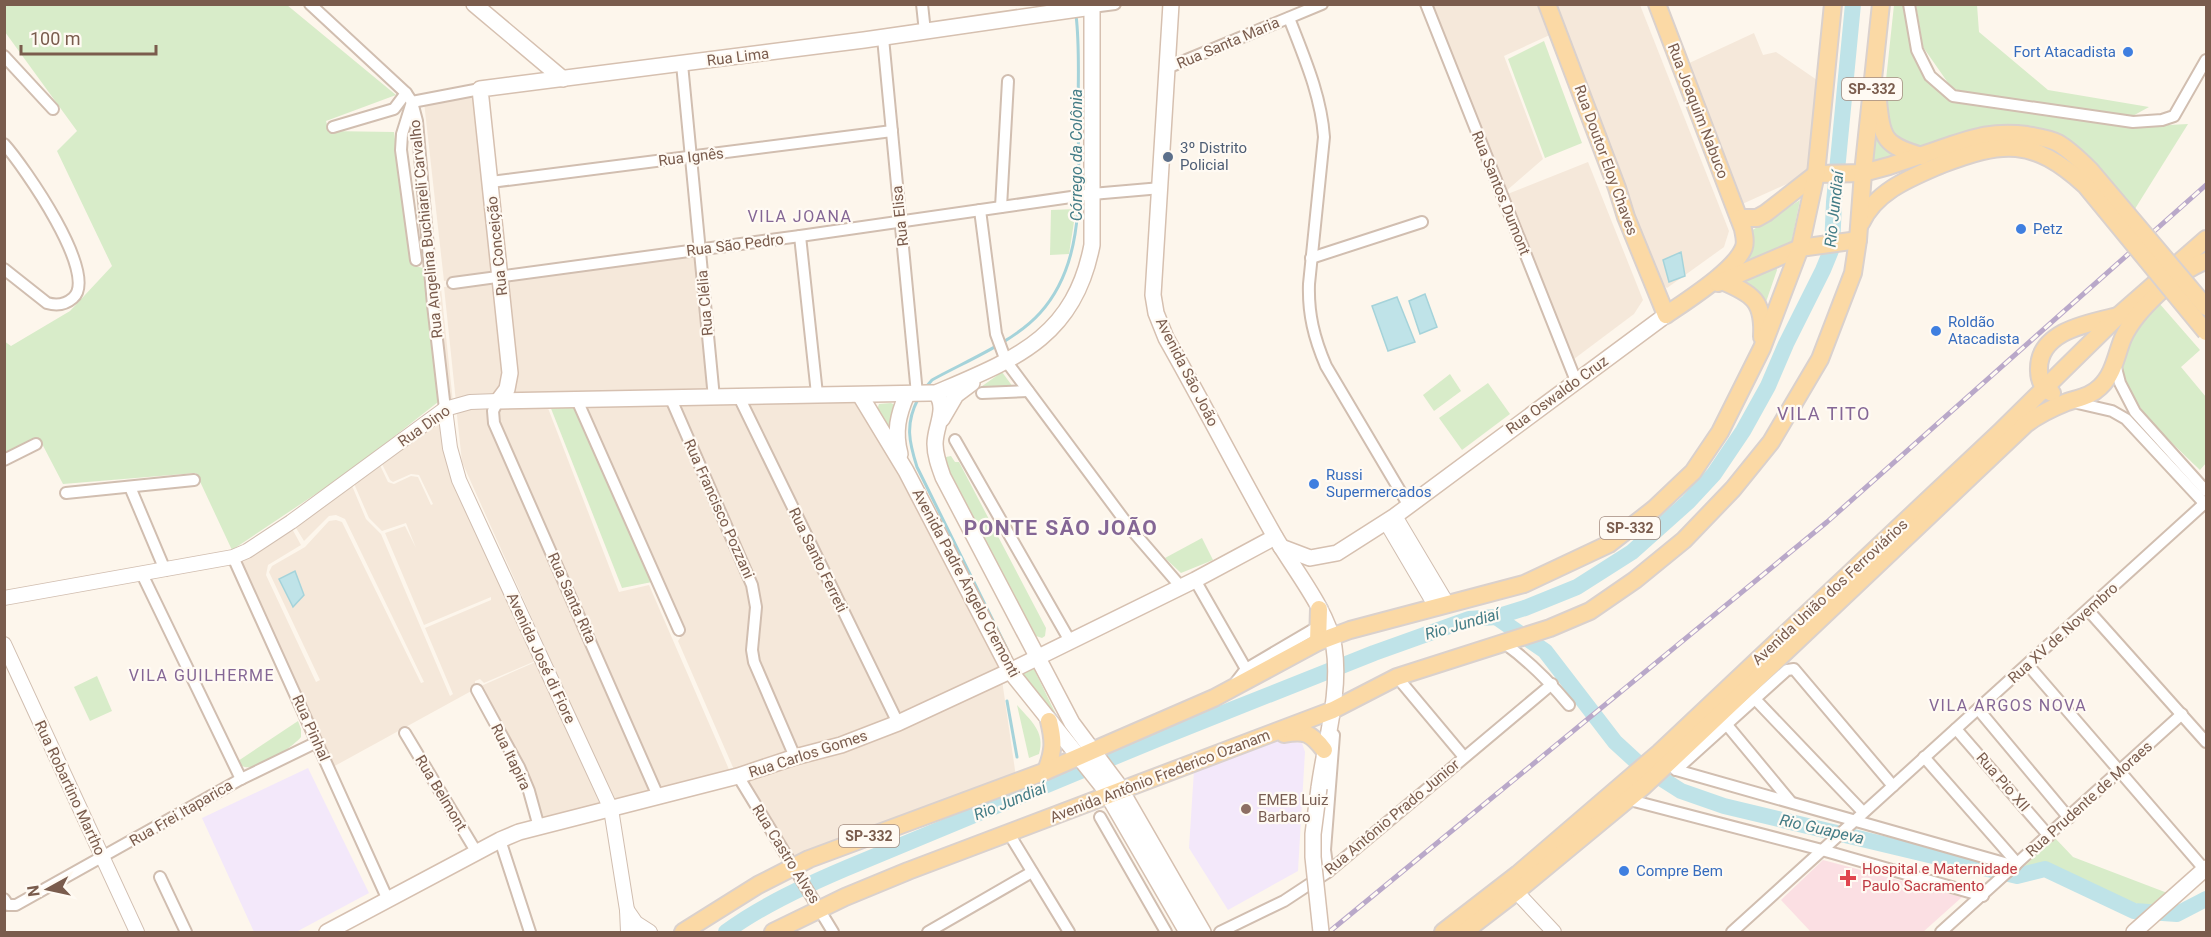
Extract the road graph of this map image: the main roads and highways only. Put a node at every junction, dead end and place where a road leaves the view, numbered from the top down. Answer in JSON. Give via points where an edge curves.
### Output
{"nodes":[{"id":1,"x":474,"y":4,"type":"edge"},
{"id":2,"x":1171,"y":4,"type":"edge"},
{"id":3,"x":1547,"y":4,"type":"edge"},
{"id":4,"x":1657,"y":4,"type":"edge"},
{"id":5,"x":1833,"y":4,"type":"edge"},
{"id":6,"x":1881,"y":4,"type":"edge"},
{"id":7,"x":1089,"y":6,"type":"edge"},
{"id":8,"x":1875,"y":61,"type":"junction"},
{"id":9,"x":563,"y":79,"type":"junction"},
{"id":10,"x":480,"y":89,"type":"joint"},
{"id":11,"x":1933,"y":157,"type":"junction"},
{"id":12,"x":1856,"y":173,"type":"junction"},
{"id":13,"x":1818,"y":174,"type":"junction"},
{"id":14,"x":1738,"y":218,"type":"junction"},
{"id":15,"x":1854,"y":236,"type":"junction"},
{"id":16,"x":2206,"y":239,"type":"edge"},
{"id":17,"x":1808,"y":247,"type":"junction"},
{"id":18,"x":2206,"y":261,"type":"edge"},
{"id":19,"x":1722,"y":281,"type":"junction"},
{"id":20,"x":1701,"y":291,"type":"junction"},
{"id":21,"x":2206,"y":307,"type":"edge"},
{"id":22,"x":1666,"y":315,"type":"junction"},
{"id":23,"x":2118,"y":316,"type":"junction"},
{"id":24,"x":2206,"y":332,"type":"edge"},
{"id":25,"x":1762,"y":348,"type":"junction"},
{"id":26,"x":988,"y":370,"type":"junction"},
{"id":27,"x":2044,"y":389,"type":"junction"},
{"id":28,"x":922,"y":393,"type":"junction"},
{"id":29,"x":860,"y":395,"type":"junction"},
{"id":30,"x":498,"y":401,"type":"joint"},
{"id":31,"x":2070,"y":401,"type":"junction"},
{"id":32,"x":936,"y":433,"type":"junction"},
{"id":33,"x":906,"y":471,"type":"junction"},
{"id":34,"x":1278,"y":542,"type":"junction"},
{"id":35,"x":1324,"y":632,"type":"junction"},
{"id":36,"x":1038,"y":657,"type":"junction"},
{"id":37,"x":1010,"y":671,"type":"junction"},
{"id":38,"x":1333,"y":710,"type":"junction"},
{"id":39,"x":1049,"y":721,"type":"junction"},
{"id":40,"x":1260,"y":738,"type":"junction"},
{"id":41,"x":1324,"y":750,"type":"junction"},
{"id":42,"x":1088,"y":756,"type":"junction"},
{"id":43,"x":1663,"y":762,"type":"junction"},
{"id":44,"x":1046,"y":771,"type":"junction"},
{"id":45,"x":1638,"y":781,"type":"junction"},
{"id":46,"x":1112,"y":789,"type":"junction"},
{"id":47,"x":2206,"y":869,"type":"edge"},
{"id":48,"x":1512,"y":887,"type":"junction"},
{"id":49,"x":2136,"y":931,"type":"edge"},
{"id":50,"x":1449,"y":932,"type":"edge"},
{"id":51,"x":327,"y":933,"type":"edge"},
{"id":52,"x":683,"y":933,"type":"edge"},
{"id":53,"x":773,"y":933,"type":"edge"},
{"id":54,"x":1187,"y":933,"type":"edge"},
{"id":55,"x":1203,"y":933,"type":"edge"},
{"id":56,"x":1321,"y":933,"type":"edge"}],
"edges":[{"from":1,"to":9,"type":"main road"},
{"from":2,"to":34,"type":"main road","name":"Avenida São João","via":[[1153,295],[1156,313]]},
{"from":3,"to":22,"type":"main road","name":"Rua Doutor Eloy Chaves"},
{"from":4,"to":14,"type":"main road","name":"Rua Joaquim Nabuco"},
{"from":5,"to":13,"type":"main road","number":"SP-332"},
{"from":6,"to":8,"type":"main road","number":"SP-332"},
{"from":7,"to":9,"type":"main road","name":"Rua Lima","via":[[883,38]]},
{"from":7,"to":26,"type":"main road","via":[[1087,195],[1092,245],[1087,271],[1076,297],[1052,328]]},
{"from":8,"to":11,"type":"main road","via":[[1886,138],[1897,149]]},
{"from":8,"to":12,"type":"main road","number":"SP-332"},
{"from":9,"to":10,"type":"main road","name":"Rua Lima"},
{"from":10,"to":30,"type":"main road","name":"Rua Conceição","via":[[510,374],[507,389]]},
{"from":11,"to":12,"type":"main road"},
{"from":11,"to":15,"type":"main road","via":[[1872,204]]},
{"from":11,"to":21,"type":"main road","bridge":true,"via":[[1978,135],[2035,136],[2056,142],[2090,170]]},
{"from":11,"to":24,"type":"main road","bridge":true,"via":[[2010,147],[2046,155],[2064,166],[2085,185]]},
{"from":12,"to":13,"type":"main road"},
{"from":12,"to":15,"type":"main road","number":"SP-332"},
{"from":13,"to":14,"type":"main road","via":[[1757,218]]},
{"from":13,"to":17,"type":"main road","number":"SP-332"},
{"from":14,"to":20,"type":"main road","name":"Rua Oswaldo Cruz","via":[[1745,240],[1742,252]]},
{"from":15,"to":17,"type":"main road"},
{"from":15,"to":38,"type":"main road","name":"Avenida Antônio Frederico Ozanam","number":"SP-332","via":[[1853,273],[1820,359],[1771,442],[1684,540],[1590,611],[1550,628],[1397,677]]},
{"from":16,"to":23,"type":"main road","name":"Avenida União dos Ferroviários"},
{"from":17,"to":19,"type":"main road"},
{"from":17,"to":25,"type":"main road","number":"SP-332"},
{"from":18,"to":31,"type":"main road","name":"Avenida União dos Ferroviários","via":[[2188,269],[2130,324],[2115,363],[2098,389]]},
{"from":19,"to":20,"type":"main road"},
{"from":19,"to":25,"type":"main road","via":[[1750,294],[1762,312]]},
{"from":20,"to":22,"type":"main road","name":"Rua Oswaldo Cruz"},
{"from":22,"to":34,"type":"main road","name":"Rua Oswaldo Cruz","via":[[1409,506],[1337,553],[1310,558]]},
{"from":23,"to":27,"type":"main road","name":"Avenida União dos Ferroviários"},
{"from":23,"to":27,"type":"main road","via":[[2068,330],[2057,337],[2038,363]]},
{"from":25,"to":35,"type":"main road","number":"SP-332","via":[[1720,432],[1693,472],[1609,544],[1524,584],[1350,630]]},
{"from":26,"to":28,"type":"main road"},
{"from":26,"to":32,"type":"main road","name":"Avenida Padre Ângelo Cremonti","via":[[956,396]]},
{"from":27,"to":31,"type":"main road"},
{"from":27,"to":43,"type":"main road","name":"Avenida União dos Ferroviários"},
{"from":28,"to":29,"type":"main road","name":"Rua Dino"},
{"from":28,"to":32,"type":"main road","name":"Avenida Padre Ângelo Cremonti","via":[[942,403]]},
{"from":28,"to":33,"type":"main road","name":"Avenida Padre Ângelo Cremonti","via":[[896,426],[896,440]]},
{"from":29,"to":30,"type":"main road","name":"Rua Dino"},
{"from":29,"to":33,"type":"main road","name":"Avenida Padre Ângelo Cremonti"},
{"from":31,"to":43,"type":"main road","name":"Avenida União dos Ferroviários","via":[[2026,424]]},
{"from":32,"to":36,"type":"main road","name":"Avenida Padre Ângelo Cremonti","via":[[937,459],[943,477]]},
{"from":33,"to":37,"type":"main road","name":"Avenida Padre Ângelo Cremonti"},
{"from":34,"to":35,"type":"main road","name":"Avenida São João","via":[[1299,573]]},
{"from":34,"to":36,"type":"main road","name":"Rua Carlos Gomes"},
{"from":35,"to":38,"type":"main road","name":"Avenida São João"},
{"from":35,"to":42,"type":"main road","number":"SP-332","via":[[1214,698]]},
{"from":36,"to":37,"type":"main road","name":"Rua Carlos Gomes"},
{"from":36,"to":42,"type":"main road","name":"Avenida Padre Ângelo Cremonti"},
{"from":37,"to":39,"type":"main road","name":"Avenida Padre Ângelo Cremonti"},
{"from":37,"to":51,"type":"main road","name":"Rua Carlos Gomes","via":[[842,745],[500,840]]},
{"from":38,"to":40,"type":"main road","name":"Avenida Antônio Frederico Ozanam","number":"SP-332"},
{"from":38,"to":41,"type":"main road","name":"Avenida São João"},
{"from":39,"to":42,"type":"main road","name":"Avenida Padre Ângelo Cremonti"},
{"from":39,"to":44,"type":"main road","via":[[1054,741]]},
{"from":40,"to":41,"type":"main road","via":[[1306,733]]},
{"from":40,"to":46,"type":"main road","name":"Avenida Antônio Frederico Ozanam","number":"SP-332"},
{"from":41,"to":56,"type":"main road","name":"Avenida São João","bridge":true,"via":[[1313,846]]},
{"from":42,"to":44,"type":"main road","number":"SP-332"},
{"from":42,"to":46,"type":"main road","name":"Avenida Padre Ângelo Cremonti"},
{"from":43,"to":45,"type":"main road","name":"Avenida União dos Ferroviários"},
{"from":44,"to":52,"type":"main road","number":"SP-332","via":[[809,859],[797,871],[758,885]]},
{"from":45,"to":48,"type":"main road","name":"Avenida União dos Ferroviários"},
{"from":45,"to":48,"type":"main road","name":"Avenida União dos Ferroviários","via":[[1626,799]]},
{"from":46,"to":53,"type":"main road","name":"Avenida Antônio Frederico Ozanam","number":"SP-332","via":[[818,906]]},
{"from":46,"to":54,"type":"main road","name":"Avenida Padre Ângelo Cremonti"},
{"from":46,"to":55,"type":"main road","name":"Avenida Padre Ângelo Cremonti"},
{"from":47,"to":49,"type":"main road"},
{"from":48,"to":50,"type":"main road","name":"Avenida União dos Ferroviários"}]}
